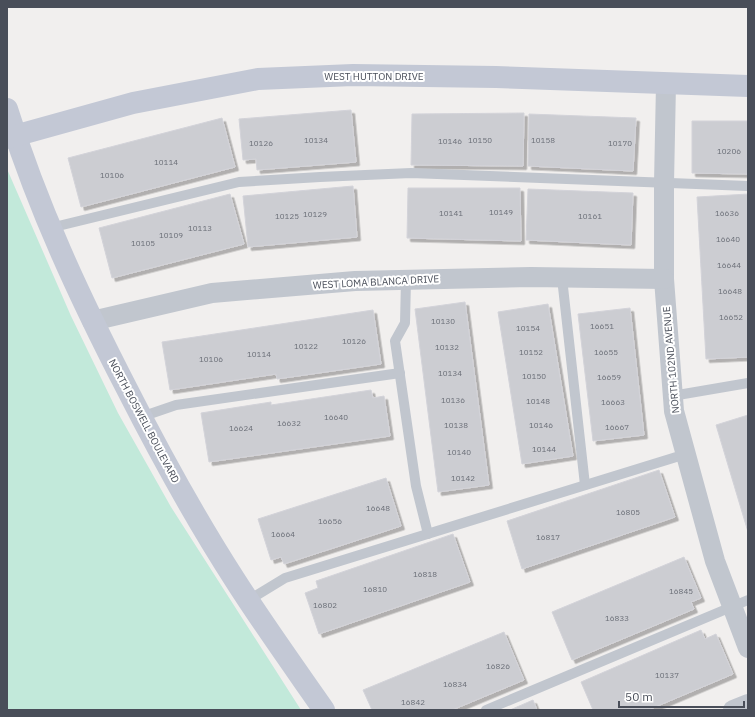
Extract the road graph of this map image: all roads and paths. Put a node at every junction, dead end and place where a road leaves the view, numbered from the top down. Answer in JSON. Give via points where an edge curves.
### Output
{"nodes":[{"id":1,"x":666,"y":84,"type":"junction"},
{"id":2,"x":748,"y":86,"type":"edge"},
{"id":3,"x":7,"y":108,"type":"edge"},
{"id":4,"x":11,"y":137,"type":"edge"},
{"id":5,"x":664,"y":183,"type":"junction"},
{"id":6,"x":748,"y":186,"type":"edge"},
{"id":7,"x":50,"y":228,"type":"junction"},
{"id":8,"x":562,"y":278,"type":"junction"},
{"id":9,"x":664,"y":279,"type":"junction"},
{"id":10,"x":406,"y":280,"type":"junction"},
{"id":11,"x":92,"y":322,"type":"junction"},
{"id":12,"x":400,"y":373,"type":"junction"},
{"id":13,"x":748,"y":383,"type":"edge"},
{"id":14,"x":672,"y":396,"type":"junction"},
{"id":15,"x":141,"y":418,"type":"junction"},
{"id":16,"x":686,"y":454,"type":"junction"},
{"id":17,"x":585,"y":485,"type":"junction"},
{"id":18,"x":428,"y":534,"type":"junction"},
{"id":19,"x":248,"y":600,"type":"junction"},
{"id":20,"x":740,"y":603,"type":"edge"},
{"id":21,"x":748,"y":648,"type":"edge"},
{"id":22,"x":324,"y":710,"type":"edge"},
{"id":23,"x":486,"y":710,"type":"edge"}],
"edges":[{"from":1,"to":2,"type":"street","name":"WEST HUTTON DRIVE"},
{"from":1,"to":4,"type":"street","name":"WEST HUTTON DRIVE","via":[[480,76],[353,75],[258,79],[133,103]]},
{"from":1,"to":5,"type":"street","name":"NORTH 102ND AVENUE"},
{"from":3,"to":4,"type":"street","name":"NORTH BOSWELL BOULEVARD"},
{"from":4,"to":7,"type":"street","name":"NORTH BOSWELL BOULEVARD"},
{"from":5,"to":6,"type":"lane"},
{"from":5,"to":7,"type":"lane","via":[[411,173],[239,182]]},
{"from":5,"to":9,"type":"street","name":"NORTH 102ND AVENUE"},
{"from":7,"to":11,"type":"street","name":"NORTH BOSWELL BOULEVARD"},
{"from":8,"to":9,"type":"street","name":"WEST LOMA BLANCA DRIVE"},
{"from":8,"to":10,"type":"street","name":"WEST LOMA BLANCA DRIVE"},
{"from":8,"to":17,"type":"lane"},
{"from":9,"to":14,"type":"street","name":"NORTH 102ND AVENUE"},
{"from":10,"to":11,"type":"street","name":"WEST LOMA BLANCA DRIVE","via":[[355,281],[212,293]]},
{"from":10,"to":12,"type":"lane","via":[[405,323],[395,341]]},
{"from":11,"to":15,"type":"street","name":"NORTH BOSWELL BOULEVARD"},
{"from":12,"to":15,"type":"lane","via":[[176,405]]},
{"from":12,"to":18,"type":"lane","via":[[416,486]]},
{"from":13,"to":14,"type":"lane"},
{"from":14,"to":16,"type":"street","name":"NORTH 102ND AVENUE"},
{"from":15,"to":19,"type":"street","name":"NORTH BOSWELL BOULEVARD","via":[[165,463]]},
{"from":16,"to":17,"type":"lane"},
{"from":16,"to":20,"type":"street","name":"NORTH 102ND AVENUE","via":[[715,561]]},
{"from":17,"to":18,"type":"lane"},
{"from":18,"to":19,"type":"lane","via":[[285,578]]},
{"from":19,"to":22,"type":"street","name":"NORTH BOSWELL BOULEVARD"},
{"from":20,"to":21,"type":"street","name":"NORTH 102ND AVENUE"},
{"from":20,"to":23,"type":"lane"}]}
